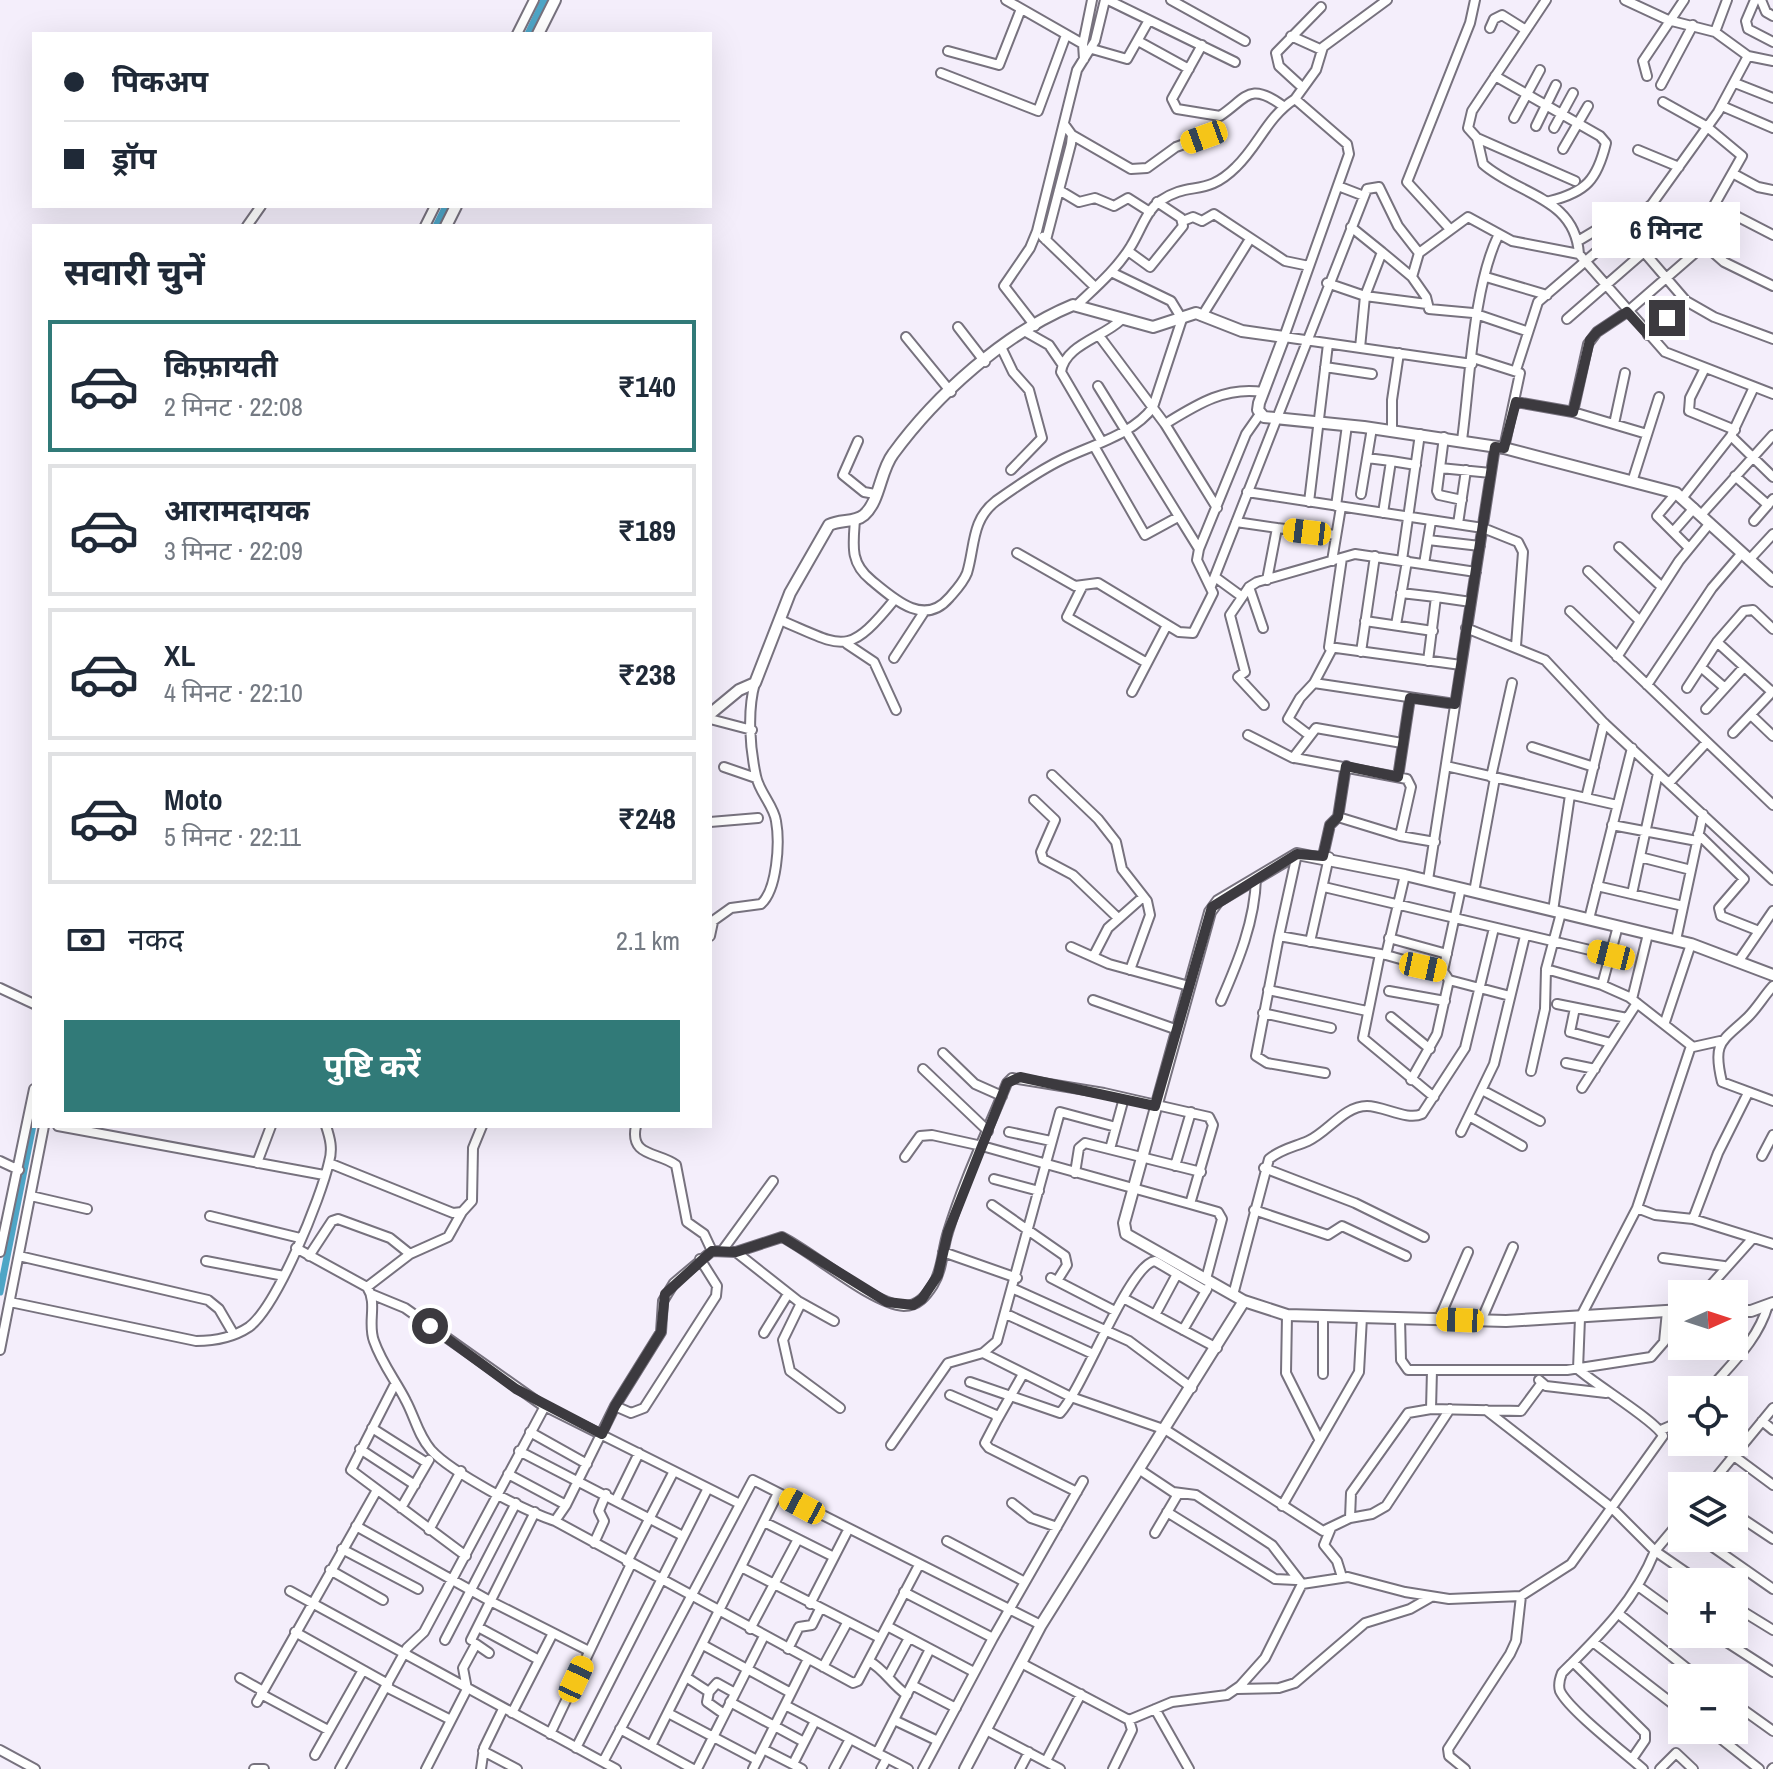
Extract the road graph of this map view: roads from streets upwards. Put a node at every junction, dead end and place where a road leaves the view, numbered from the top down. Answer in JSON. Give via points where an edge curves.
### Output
{"nodes":[{"id":1,"x":534,"y":0,"type":"edge"},
{"id":2,"x":555,"y":0,"type":"edge"},
{"id":3,"x":1006,"y":0,"type":"edge"},
{"id":4,"x":1092,"y":0,"type":"edge"},
{"id":5,"x":1107,"y":0,"type":"edge"},
{"id":6,"x":1171,"y":0,"type":"edge"},
{"id":7,"x":1387,"y":0,"type":"edge"},
{"id":8,"x":1475,"y":0,"type":"edge"},
{"id":9,"x":1544,"y":0,"type":"edge"},
{"id":10,"x":1625,"y":0,"type":"edge"},
{"id":11,"x":1684,"y":0,"type":"edge"},
{"id":12,"x":1727,"y":0,"type":"edge"},
{"id":13,"x":1758,"y":0,"type":"edge"},
{"id":14,"x":1321,"y":7,"type":"dead end"},
{"id":15,"x":1021,"y":9,"type":"junction"},
{"id":16,"x":1773,"y":16,"type":"edge"},
{"id":17,"x":1149,"y":20,"type":"junction"},
{"id":18,"x":1668,"y":20,"type":"junction"},
{"id":19,"x":1693,"y":25,"type":"junction"},
{"id":20,"x":1490,"y":28,"type":"dead end"},
{"id":21,"x":1526,"y":30,"type":"junction"},
{"id":22,"x":518,"y":32,"type":"edge"},
{"id":23,"x":539,"y":32,"type":"edge"},
{"id":24,"x":1715,"y":32,"type":"junction"},
{"id":25,"x":1066,"y":35,"type":"junction"},
{"id":26,"x":1291,"y":36,"type":"junction"},
{"id":27,"x":1138,"y":41,"type":"junction"},
{"id":28,"x":1245,"y":41,"type":"dead end"},
{"id":29,"x":1773,"y":42,"type":"edge"},
{"id":30,"x":1083,"y":44,"type":"junction"},
{"id":31,"x":1202,"y":45,"type":"junction"},
{"id":32,"x":1092,"y":49,"type":"junction"},
{"id":33,"x":1322,"y":50,"type":"junction"},
{"id":34,"x":948,"y":51,"type":"dead end"},
{"id":35,"x":1748,"y":56,"type":"junction"},
{"id":36,"x":1084,"y":59,"type":"junction"},
{"id":37,"x":1773,"y":61,"type":"edge"},
{"id":38,"x":1235,"y":62,"type":"dead end"},
{"id":39,"x":1189,"y":69,"type":"junction"},
{"id":40,"x":1540,"y":70,"type":"dead end"},
{"id":41,"x":941,"y":73,"type":"dead end"},
{"id":42,"x":1495,"y":76,"type":"junction"},
{"id":43,"x":1647,"y":76,"type":"dead end"},
{"id":44,"x":1735,"y":83,"type":"junction"},
{"id":45,"x":1556,"y":85,"type":"dead end"},
{"id":46,"x":1661,"y":85,"type":"dead end"},
{"id":47,"x":1303,"y":88,"type":"junction"},
{"id":48,"x":1573,"y":93,"type":"dead end"},
{"id":49,"x":1526,"y":94,"type":"junction"},
{"id":50,"x":1773,"y":98,"type":"edge"},
{"id":51,"x":1295,"y":99,"type":"junction"},
{"id":52,"x":1663,"y":102,"type":"dead end"},
{"id":53,"x":1545,"y":105,"type":"junction"},
{"id":54,"x":1283,"y":106,"type":"junction"},
{"id":55,"x":1588,"y":106,"type":"dead end"},
{"id":56,"x":1722,"y":106,"type":"junction"},
{"id":57,"x":1561,"y":114,"type":"junction"},
{"id":58,"x":1514,"y":118,"type":"dead end"},
{"id":59,"x":1064,"y":124,"type":"junction"},
{"id":60,"x":1578,"y":124,"type":"junction"},
{"id":61,"x":1536,"y":126,"type":"dead end"},
{"id":62,"x":1706,"y":126,"type":"junction"},
{"id":63,"x":1554,"y":128,"type":"dead end"},
{"id":64,"x":1773,"y":128,"type":"edge"},
{"id":65,"x":1072,"y":135,"type":"junction"},
{"id":66,"x":1204,"y":137,"type":"dead end"},
{"id":67,"x":1477,"y":138,"type":"junction"},
{"id":68,"x":1563,"y":149,"type":"dead end"},
{"id":69,"x":1638,"y":150,"type":"dead end"},
{"id":70,"x":1679,"y":167,"type":"junction"},
{"id":71,"x":1734,"y":174,"type":"junction"},
{"id":72,"x":1575,"y":181,"type":"dead end"},
{"id":73,"x":1338,"y":186,"type":"junction"},
{"id":74,"x":1059,"y":190,"type":"junction"},
{"id":75,"x":1773,"y":190,"type":"edge"},
{"id":76,"x":1364,"y":196,"type":"junction"},
{"id":77,"x":1550,"y":201,"type":"junction"},
{"id":78,"x":1157,"y":202,"type":"junction"},
{"id":79,"x":1715,"y":205,"type":"junction"},
{"id":80,"x":1150,"y":212,"type":"junction"},
{"id":81,"x":1623,"y":214,"type":"dead end"},
{"id":82,"x":1683,"y":218,"type":"dead end"},
{"id":83,"x":1183,"y":221,"type":"junction"},
{"id":84,"x":1351,"y":227,"type":"junction"},
{"id":85,"x":1449,"y":228,"type":"junction"},
{"id":86,"x":1625,"y":230,"type":"junction"},
{"id":87,"x":1037,"y":231,"type":"junction"},
{"id":88,"x":1773,"y":235,"type":"edge"},
{"id":89,"x":1498,"y":236,"type":"junction"},
{"id":90,"x":1250,"y":239,"type":"junction"},
{"id":91,"x":1046,"y":240,"type":"junction"},
{"id":92,"x":1578,"y":241,"type":"junction"},
{"id":93,"x":1703,"y":246,"type":"junction"},
{"id":94,"x":1128,"y":251,"type":"junction"},
{"id":95,"x":1382,"y":252,"type":"junction"},
{"id":96,"x":1645,"y":252,"type":"junction"},
{"id":97,"x":1419,"y":253,"type":"junction"},
{"id":98,"x":1579,"y":254,"type":"junction"},
{"id":99,"x":1586,"y":264,"type":"junction"},
{"id":100,"x":1309,"y":266,"type":"junction"},
{"id":101,"x":1111,"y":272,"type":"junction"},
{"id":102,"x":1412,"y":277,"type":"junction"},
{"id":103,"x":1486,"y":277,"type":"junction"},
{"id":104,"x":1668,"y":278,"type":"junction"},
{"id":105,"x":1327,"y":283,"type":"junction"},
{"id":106,"x":1773,"y":286,"type":"edge"},
{"id":107,"x":1095,"y":287,"type":"junction"},
{"id":108,"x":1605,"y":287,"type":"junction"},
{"id":109,"x":1547,"y":295,"type":"junction"},
{"id":110,"x":1365,"y":296,"type":"junction"},
{"id":111,"x":1686,"y":301,"type":"junction"},
{"id":112,"x":1427,"y":304,"type":"junction"},
{"id":113,"x":1077,"y":305,"type":"junction"},
{"id":114,"x":1627,"y":312,"type":"junction"},
{"id":115,"x":1479,"y":315,"type":"junction"},
{"id":116,"x":1202,"y":316,"type":"junction"},
{"id":117,"x":1182,"y":319,"type":"junction"},
{"id":118,"x":1567,"y":319,"type":"dead end"},
{"id":119,"x":1121,"y":320,"type":"junction"},
{"id":120,"x":958,"y":327,"type":"dead end"},
{"id":121,"x":1031,"y":329,"type":"junction"},
{"id":122,"x":1526,"y":331,"type":"junction"},
{"id":123,"x":1648,"y":335,"type":"junction"},
{"id":124,"x":906,"y":337,"type":"dead end"},
{"id":125,"x":1100,"y":337,"type":"junction"},
{"id":126,"x":1284,"y":337,"type":"junction"},
{"id":127,"x":1773,"y":339,"type":"edge"},
{"id":128,"x":1308,"y":342,"type":"junction"},
{"id":129,"x":1328,"y":344,"type":"junction"},
{"id":130,"x":1360,"y":348,"type":"junction"},
{"id":131,"x":1002,"y":349,"type":"junction"},
{"id":132,"x":1399,"y":353,"type":"junction"},
{"id":133,"x":1472,"y":361,"type":"junction"},
{"id":134,"x":985,"y":362,"type":"junction"},
{"id":135,"x":1062,"y":364,"type":"junction"},
{"id":136,"x":1325,"y":367,"type":"junction"},
{"id":137,"x":1516,"y":370,"type":"junction"},
{"id":138,"x":1704,"y":370,"type":"junction"},
{"id":139,"x":1625,"y":373,"type":"dead end"},
{"id":140,"x":1372,"y":374,"type":"dead end"},
{"id":141,"x":1098,"y":386,"type":"dead end"},
{"id":142,"x":1754,"y":387,"type":"junction"},
{"id":143,"x":951,"y":392,"type":"junction"},
{"id":144,"x":1263,"y":392,"type":"junction"},
{"id":145,"x":1773,"y":394,"type":"edge"},
{"id":146,"x":1659,"y":397,"type":"dead end"},
{"id":147,"x":1516,"y":402,"type":"junction"},
{"id":148,"x":1153,"y":407,"type":"junction"},
{"id":149,"x":1573,"y":412,"type":"junction"},
{"id":150,"x":1260,"y":414,"type":"junction"},
{"id":151,"x":1275,"y":416,"type":"junction"},
{"id":152,"x":1319,"y":421,"type":"junction"},
{"id":153,"x":1165,"y":424,"type":"junction"},
{"id":154,"x":1614,"y":424,"type":"junction"},
{"id":155,"x":1347,"y":425,"type":"junction"},
{"id":156,"x":1372,"y":428,"type":"junction"},
{"id":157,"x":1122,"y":430,"type":"junction"},
{"id":158,"x":1392,"y":430,"type":"junction"},
{"id":159,"x":1733,"y":433,"type":"junction"},
{"id":160,"x":1420,"y":434,"type":"junction"},
{"id":161,"x":1647,"y":434,"type":"junction"},
{"id":162,"x":1773,"y":435,"type":"edge"},
{"id":163,"x":1444,"y":437,"type":"junction"},
{"id":164,"x":1462,"y":440,"type":"junction"},
{"id":165,"x":858,"y":441,"type":"dead end"},
{"id":166,"x":1098,"y":444,"type":"junction"},
{"id":167,"x":1500,"y":447,"type":"junction"},
{"id":168,"x":1752,"y":457,"type":"junction"},
{"id":169,"x":1367,"y":458,"type":"junction"},
{"id":170,"x":1391,"y":461,"type":"junction"},
{"id":171,"x":1416,"y":465,"type":"junction"},
{"id":172,"x":1440,"y":468,"type":"junction"},
{"id":173,"x":1011,"y":470,"type":"dead end"},
{"id":174,"x":1466,"y":470,"type":"junction"},
{"id":175,"x":1491,"y":473,"type":"junction"},
{"id":176,"x":1735,"y":476,"type":"junction"},
{"id":177,"x":1773,"y":477,"type":"edge"},
{"id":178,"x":1632,"y":482,"type":"junction"},
{"id":179,"x":1247,"y":492,"type":"junction"},
{"id":180,"x":875,"y":494,"type":"junction"},
{"id":181,"x":1361,"y":494,"type":"dead end"},
{"id":182,"x":1680,"y":495,"type":"junction"},
{"id":183,"x":1462,"y":500,"type":"junction"},
{"id":184,"x":1309,"y":502,"type":"junction"},
{"id":185,"x":1770,"y":502,"type":"edge"},
{"id":186,"x":1338,"y":506,"type":"junction"},
{"id":187,"x":1217,"y":508,"type":"junction"},
{"id":188,"x":1383,"y":513,"type":"junction"},
{"id":189,"x":1702,"y":516,"type":"junction"},
{"id":190,"x":1178,"y":517,"type":"junction"},
{"id":191,"x":1408,"y":517,"type":"junction"},
{"id":192,"x":855,"y":520,"type":"junction"},
{"id":193,"x":1431,"y":521,"type":"junction"},
{"id":194,"x":1754,"y":521,"type":"dead end"},
{"id":195,"x":1236,"y":522,"type":"junction"},
{"id":196,"x":1458,"y":524,"type":"junction"},
{"id":197,"x":1277,"y":528,"type":"junction"},
{"id":198,"x":1483,"y":528,"type":"junction"},
{"id":199,"x":1673,"y":532,"type":"junction"},
{"id":200,"x":1773,"y":534,"type":"edge"},
{"id":201,"x":1336,"y":535,"type":"junction"},
{"id":202,"x":1428,"y":540,"type":"junction"},
{"id":203,"x":1480,"y":546,"type":"junction"},
{"id":204,"x":1619,"y":547,"type":"dead end"},
{"id":205,"x":1689,"y":548,"type":"junction"},
{"id":206,"x":1199,"y":549,"type":"junction"},
{"id":207,"x":1017,"y":553,"type":"dead end"},
{"id":208,"x":1375,"y":556,"type":"junction"},
{"id":209,"x":1746,"y":556,"type":"junction"},
{"id":210,"x":1342,"y":558,"type":"junction"},
{"id":211,"x":1404,"y":560,"type":"junction"},
{"id":212,"x":1332,"y":561,"type":"junction"},
{"id":213,"x":1424,"y":564,"type":"junction"},
{"id":214,"x":1588,"y":571,"type":"dead end"},
{"id":215,"x":1476,"y":572,"type":"junction"},
{"id":216,"x":1771,"y":574,"type":"edge"},
{"id":217,"x":1267,"y":580,"type":"junction"},
{"id":218,"x":1213,"y":582,"type":"junction"},
{"id":219,"x":1082,"y":587,"type":"junction"},
{"id":220,"x":1249,"y":587,"type":"junction"},
{"id":221,"x":1662,"y":587,"type":"junction"},
{"id":222,"x":1401,"y":593,"type":"junction"},
{"id":223,"x":1241,"y":596,"type":"junction"},
{"id":224,"x":1436,"y":597,"type":"junction"},
{"id":225,"x":895,"y":599,"type":"junction"},
{"id":226,"x":1471,"y":602,"type":"junction"},
{"id":227,"x":1570,"y":611,"type":"dead end"},
{"id":228,"x":924,"y":612,"type":"junction"},
{"id":229,"x":780,"y":620,"type":"junction"},
{"id":230,"x":1365,"y":621,"type":"junction"},
{"id":231,"x":1640,"y":621,"type":"junction"},
{"id":232,"x":1167,"y":625,"type":"junction"},
{"id":233,"x":1396,"y":625,"type":"junction"},
{"id":234,"x":1263,"y":628,"type":"dead end"},
{"id":235,"x":1466,"y":628,"type":"junction"},
{"id":236,"x":1773,"y":629,"type":"edge"},
{"id":237,"x":1433,"y":631,"type":"junction"},
{"id":238,"x":1717,"y":642,"type":"junction"},
{"id":239,"x":847,"y":644,"type":"junction"},
{"id":240,"x":1516,"y":646,"type":"junction"},
{"id":241,"x":1332,"y":649,"type":"junction"},
{"id":242,"x":1361,"y":652,"type":"junction"},
{"id":243,"x":1617,"y":657,"type":"junction"},
{"id":244,"x":894,"y":658,"type":"dead end"},
{"id":245,"x":1428,"y":661,"type":"junction"},
{"id":246,"x":1147,"y":663,"type":"junction"},
{"id":247,"x":1461,"y":665,"type":"junction"},
{"id":248,"x":1744,"y":667,"type":"junction"},
{"id":249,"x":1702,"y":668,"type":"junction"},
{"id":250,"x":755,"y":683,"type":"junction"},
{"id":251,"x":1314,"y":683,"type":"junction"},
{"id":252,"x":1512,"y":683,"type":"dead end"},
{"id":253,"x":1647,"y":685,"type":"junction"},
{"id":254,"x":1687,"y":688,"type":"dead end"},
{"id":255,"x":1725,"y":688,"type":"junction"},
{"id":256,"x":1132,"y":692,"type":"dead end"},
{"id":257,"x":1772,"y":692,"type":"edge"},
{"id":258,"x":1410,"y":698,"type":"junction"},
{"id":259,"x":1455,"y":704,"type":"junction"},
{"id":260,"x":1264,"y":705,"type":"dead end"},
{"id":261,"x":1706,"y":709,"type":"dead end"},
{"id":262,"x":896,"y":710,"type":"dead end"},
{"id":263,"x":712,"y":714,"type":"edge"},
{"id":264,"x":1751,"y":715,"type":"junction"},
{"id":265,"x":712,"y":717,"type":"edge"},
{"id":266,"x":1604,"y":723,"type":"junction"},
{"id":267,"x":752,"y":730,"type":"junction"},
{"id":268,"x":1733,"y":733,"type":"dead end"},
{"id":269,"x":1248,"y":735,"type":"dead end"},
{"id":270,"x":1309,"y":735,"type":"junction"},
{"id":271,"x":1773,"y":736,"type":"edge"},
{"id":272,"x":1707,"y":742,"type":"junction"},
{"id":273,"x":1402,"y":743,"type":"junction"},
{"id":274,"x":1532,"y":747,"type":"dead end"},
{"id":275,"x":1632,"y":748,"type":"junction"},
{"id":276,"x":1295,"y":758,"type":"junction"},
{"id":277,"x":1346,"y":766,"type":"junction"},
{"id":278,"x":1446,"y":766,"type":"junction"},
{"id":279,"x":724,"y":767,"type":"dead end"},
{"id":280,"x":1594,"y":767,"type":"junction"},
{"id":281,"x":1658,"y":773,"type":"junction"},
{"id":282,"x":1052,"y":775,"type":"dead end"},
{"id":283,"x":1398,"y":777,"type":"junction"},
{"id":284,"x":1493,"y":777,"type":"junction"},
{"id":285,"x":756,"y":778,"type":"junction"},
{"id":286,"x":1669,"y":783,"type":"junction"},
{"id":287,"x":1570,"y":795,"type":"junction"},
{"id":288,"x":1586,"y":798,"type":"junction"},
{"id":289,"x":1034,"y":800,"type":"dead end"},
{"id":290,"x":1617,"y":805,"type":"junction"},
{"id":291,"x":1773,"y":805,"type":"edge"},
{"id":292,"x":1703,"y":814,"type":"junction"},
{"id":293,"x":1338,"y":817,"type":"junction"},
{"id":294,"x":758,"y":818,"type":"dead end"},
{"id":295,"x":712,"y":822,"type":"edge"},
{"id":296,"x":1612,"y":825,"type":"junction"},
{"id":297,"x":1646,"y":831,"type":"junction"},
{"id":298,"x":1400,"y":836,"type":"junction"},
{"id":299,"x":1698,"y":838,"type":"junction"},
{"id":300,"x":1435,"y":842,"type":"junction"},
{"id":301,"x":1297,"y":854,"type":"junction"},
{"id":302,"x":1326,"y":857,"type":"junction"},
{"id":303,"x":1640,"y":857,"type":"junction"},
{"id":304,"x":1691,"y":870,"type":"junction"},
{"id":305,"x":1405,"y":875,"type":"junction"},
{"id":306,"x":1256,"y":878,"type":"junction"},
{"id":307,"x":1428,"y":880,"type":"junction"},
{"id":308,"x":1773,"y":880,"type":"edge"},
{"id":309,"x":1597,"y":886,"type":"junction"},
{"id":310,"x":1324,"y":887,"type":"junction"},
{"id":311,"x":1461,"y":888,"type":"junction"},
{"id":312,"x":1474,"y":892,"type":"junction"},
{"id":313,"x":1632,"y":894,"type":"junction"},
{"id":314,"x":1143,"y":897,"type":"junction"},
{"id":315,"x":1398,"y":905,"type":"junction"},
{"id":316,"x":1683,"y":906,"type":"junction"},
{"id":317,"x":1773,"y":911,"type":"edge"},
{"id":318,"x":1557,"y":912,"type":"junction"},
{"id":319,"x":1118,"y":918,"type":"junction"},
{"id":320,"x":1455,"y":919,"type":"junction"},
{"id":321,"x":1589,"y":919,"type":"junction"},
{"id":322,"x":712,"y":921,"type":"edge"},
{"id":323,"x":1618,"y":926,"type":"junction"},
{"id":324,"x":1494,"y":928,"type":"junction"},
{"id":325,"x":1759,"y":931,"type":"junction"},
{"id":326,"x":1648,"y":934,"type":"junction"},
{"id":327,"x":1279,"y":936,"type":"junction"},
{"id":328,"x":1525,"y":936,"type":"junction"},
{"id":329,"x":1389,"y":938,"type":"junction"},
{"id":330,"x":1676,"y":940,"type":"junction"},
{"id":331,"x":1555,"y":941,"type":"junction"},
{"id":332,"x":1310,"y":942,"type":"junction"},
{"id":333,"x":1691,"y":944,"type":"junction"},
{"id":334,"x":1071,"y":947,"type":"dead end"},
{"id":335,"x":1447,"y":954,"type":"junction"},
{"id":336,"x":1383,"y":955,"type":"junction"},
{"id":337,"x":1611,"y":955,"type":"junction"},
{"id":338,"x":1093,"y":957,"type":"junction"},
{"id":339,"x":1738,"y":962,"type":"junction"},
{"id":340,"x":1546,"y":969,"type":"junction"},
{"id":341,"x":1130,"y":970,"type":"junction"},
{"id":342,"x":1443,"y":971,"type":"junction"},
{"id":343,"x":1773,"y":975,"type":"edge"},
{"id":344,"x":1449,"y":980,"type":"junction"},
{"id":345,"x":1602,"y":985,"type":"junction"},
{"id":346,"x":1189,"y":986,"type":"junction"},
{"id":347,"x":1773,"y":986,"type":"edge"},
{"id":348,"x":1479,"y":987,"type":"junction"},
{"id":349,"x":0,"y":988,"type":"edge"},
{"id":350,"x":1268,"y":990,"type":"junction"},
{"id":351,"x":1389,"y":991,"type":"dead end"},
{"id":352,"x":1510,"y":996,"type":"junction"},
{"id":353,"x":1093,"y":1000,"type":"dead end"},
{"id":354,"x":1221,"y":1001,"type":"dead end"},
{"id":355,"x":1445,"y":1001,"type":"junction"},
{"id":356,"x":1634,"y":1001,"type":"junction"},
{"id":357,"x":32,"y":1003,"type":"edge"},
{"id":358,"x":1557,"y":1004,"type":"dead end"},
{"id":359,"x":1575,"y":1008,"type":"junction"},
{"id":360,"x":1367,"y":1011,"type":"junction"},
{"id":361,"x":1263,"y":1013,"type":"junction"},
{"id":362,"x":1391,"y":1017,"type":"dead end"},
{"id":363,"x":1627,"y":1018,"type":"junction"},
{"id":364,"x":1665,"y":1022,"type":"junction"},
{"id":365,"x":1331,"y":1028,"type":"dead end"},
{"id":366,"x":1175,"y":1029,"type":"junction"},
{"id":367,"x":1720,"y":1041,"type":"junction"},
{"id":368,"x":1611,"y":1043,"type":"junction"},
{"id":369,"x":1691,"y":1046,"type":"junction"},
{"id":370,"x":1430,"y":1049,"type":"junction"},
{"id":371,"x":943,"y":1053,"type":"dead end"},
{"id":372,"x":1566,"y":1063,"type":"dead end"},
{"id":373,"x":923,"y":1069,"type":"dead end"},
{"id":374,"x":1595,"y":1069,"type":"junction"},
{"id":375,"x":1531,"y":1071,"type":"dead end"},
{"id":376,"x":1325,"y":1073,"type":"dead end"},
{"id":377,"x":1411,"y":1080,"type":"junction"},
{"id":378,"x":1582,"y":1088,"type":"dead end"},
{"id":379,"x":1482,"y":1090,"type":"junction"},
{"id":380,"x":1748,"y":1093,"type":"junction"},
{"id":381,"x":1002,"y":1096,"type":"junction"},
{"id":382,"x":1434,"y":1097,"type":"junction"},
{"id":383,"x":1124,"y":1098,"type":"junction"},
{"id":384,"x":32,"y":1100,"type":"edge"},
{"id":385,"x":1773,"y":1101,"type":"edge"},
{"id":386,"x":1155,"y":1106,"type":"junction"},
{"id":387,"x":1191,"y":1112,"type":"junction"},
{"id":388,"x":1469,"y":1116,"type":"junction"},
{"id":389,"x":1540,"y":1121,"type":"dead end"},
{"id":390,"x":1116,"y":1127,"type":"junction"},
{"id":391,"x":44,"y":1128,"type":"edge"},
{"id":392,"x":69,"y":1128,"type":"edge"},
{"id":393,"x":270,"y":1128,"type":"edge"},
{"id":394,"x":327,"y":1128,"type":"edge"},
{"id":395,"x":481,"y":1128,"type":"edge"},
{"id":396,"x":636,"y":1128,"type":"edge"},
{"id":397,"x":988,"y":1131,"type":"junction"},
{"id":398,"x":1009,"y":1132,"type":"dead end"},
{"id":399,"x":1461,"y":1132,"type":"dead end"},
{"id":400,"x":1773,"y":1135,"type":"edge"},
{"id":401,"x":1051,"y":1141,"type":"junction"},
{"id":402,"x":982,"y":1146,"type":"junction"},
{"id":403,"x":1522,"y":1146,"type":"dead end"},
{"id":404,"x":1110,"y":1149,"type":"junction"},
{"id":405,"x":1762,"y":1156,"type":"dead end"},
{"id":406,"x":905,"y":1157,"type":"dead end"},
{"id":407,"x":1141,"y":1158,"type":"junction"},
{"id":408,"x":0,"y":1161,"type":"edge"},
{"id":409,"x":257,"y":1163,"type":"junction"},
{"id":410,"x":329,"y":1163,"type":"junction"},
{"id":411,"x":1045,"y":1164,"type":"junction"},
{"id":412,"x":1175,"y":1166,"type":"junction"},
{"id":413,"x":1264,"y":1168,"type":"junction"},
{"id":414,"x":19,"y":1170,"type":"junction"},
{"id":415,"x":1201,"y":1172,"type":"junction"},
{"id":416,"x":1075,"y":1173,"type":"junction"},
{"id":417,"x":324,"y":1175,"type":"junction"},
{"id":418,"x":994,"y":1179,"type":"dead end"},
{"id":419,"x":773,"y":1181,"type":"dead end"},
{"id":420,"x":1133,"y":1189,"type":"junction"},
{"id":421,"x":1039,"y":1191,"type":"junction"},
{"id":422,"x":31,"y":1196,"type":"junction"},
{"id":423,"x":1190,"y":1204,"type":"junction"},
{"id":424,"x":992,"y":1205,"type":"dead end"},
{"id":425,"x":1637,"y":1208,"type":"junction"},
{"id":426,"x":87,"y":1209,"type":"dead end"},
{"id":427,"x":1254,"y":1210,"type":"junction"},
{"id":428,"x":462,"y":1212,"type":"junction"},
{"id":429,"x":210,"y":1216,"type":"dead end"},
{"id":430,"x":1693,"y":1219,"type":"junction"},
{"id":431,"x":1029,"y":1229,"type":"junction"},
{"id":432,"x":1424,"y":1237,"type":"dead end"},
{"id":433,"x":300,"y":1238,"type":"junction"},
{"id":434,"x":1753,"y":1238,"type":"junction"},
{"id":435,"x":1773,"y":1244,"type":"edge"},
{"id":436,"x":1513,"y":1247,"type":"dead end"},
{"id":437,"x":296,"y":1248,"type":"junction"},
{"id":438,"x":717,"y":1251,"type":"junction"},
{"id":439,"x":0,"y":1252,"type":"edge"},
{"id":440,"x":736,"y":1252,"type":"junction"},
{"id":441,"x":943,"y":1252,"type":"junction"},
{"id":442,"x":1468,"y":1252,"type":"dead end"},
{"id":443,"x":410,"y":1254,"type":"junction"},
{"id":444,"x":19,"y":1256,"type":"junction"},
{"id":445,"x":309,"y":1256,"type":"junction"},
{"id":446,"x":1406,"y":1256,"type":"dead end"},
{"id":447,"x":1663,"y":1258,"type":"dead end"},
{"id":448,"x":700,"y":1259,"type":"junction"},
{"id":449,"x":206,"y":1261,"type":"dead end"},
{"id":450,"x":1724,"y":1266,"type":"junction"},
{"id":451,"x":1177,"y":1274,"type":"junction"},
{"id":452,"x":284,"y":1276,"type":"junction"},
{"id":453,"x":1017,"y":1278,"type":"junction"},
{"id":454,"x":1714,"y":1280,"type":"edge"},
{"id":455,"x":1208,"y":1284,"type":"junction"},
{"id":456,"x":1014,"y":1289,"type":"junction"},
{"id":457,"x":369,"y":1291,"type":"junction"},
{"id":458,"x":788,"y":1294,"type":"junction"},
{"id":459,"x":1233,"y":1295,"type":"junction"},
{"id":460,"x":1125,"y":1299,"type":"junction"},
{"id":461,"x":1244,"y":1301,"type":"junction"},
{"id":462,"x":10,"y":1302,"type":"junction"},
{"id":463,"x":801,"y":1303,"type":"junction"},
{"id":464,"x":1770,"y":1310,"type":"edge"},
{"id":465,"x":1115,"y":1311,"type":"junction"},
{"id":466,"x":1667,"y":1311,"type":"joint"},
{"id":467,"x":1748,"y":1311,"type":"edge"},
{"id":468,"x":1006,"y":1314,"type":"junction"},
{"id":469,"x":1155,"y":1315,"type":"junction"},
{"id":470,"x":1287,"y":1315,"type":"junction"},
{"id":471,"x":1323,"y":1316,"type":"junction"},
{"id":472,"x":1362,"y":1317,"type":"junction"},
{"id":473,"x":1400,"y":1318,"type":"junction"},
{"id":474,"x":1580,"y":1318,"type":"junction"},
{"id":475,"x":1439,"y":1319,"type":"junction"},
{"id":476,"x":834,"y":1321,"type":"dead end"},
{"id":477,"x":1481,"y":1321,"type":"junction"},
{"id":478,"x":1106,"y":1329,"type":"junction"},
{"id":479,"x":1183,"y":1330,"type":"junction"},
{"id":480,"x":233,"y":1333,"type":"junction"},
{"id":481,"x":764,"y":1333,"type":"dead end"},
{"id":482,"x":1217,"y":1348,"type":"junction"},
{"id":483,"x":0,"y":1350,"type":"edge"},
{"id":484,"x":983,"y":1353,"type":"junction"},
{"id":485,"x":1093,"y":1354,"type":"junction"},
{"id":486,"x":1578,"y":1369,"type":"junction"},
{"id":487,"x":1432,"y":1370,"type":"junction"},
{"id":488,"x":1533,"y":1371,"type":"junction"},
{"id":489,"x":1023,"y":1374,"type":"junction"},
{"id":490,"x":1323,"y":1374,"type":"dead end"},
{"id":491,"x":1721,"y":1376,"type":"edge"},
{"id":492,"x":970,"y":1382,"type":"dead end"},
{"id":493,"x":1541,"y":1384,"type":"junction"},
{"id":494,"x":394,"y":1386,"type":"junction"},
{"id":495,"x":1192,"y":1388,"type":"junction"},
{"id":496,"x":1607,"y":1393,"type":"junction"},
{"id":497,"x":950,"y":1395,"type":"dead end"},
{"id":498,"x":1071,"y":1397,"type":"junction"},
{"id":499,"x":1012,"y":1398,"type":"junction"},
{"id":500,"x":545,"y":1406,"type":"junction"},
{"id":501,"x":615,"y":1406,"type":"junction"},
{"id":502,"x":840,"y":1408,"type":"dead end"},
{"id":503,"x":1773,"y":1408,"type":"edge"},
{"id":504,"x":1431,"y":1409,"type":"junction"},
{"id":505,"x":1450,"y":1409,"type":"junction"},
{"id":506,"x":1486,"y":1410,"type":"junction"},
{"id":507,"x":997,"y":1420,"type":"junction"},
{"id":508,"x":1762,"y":1421,"type":"junction"},
{"id":509,"x":1668,"y":1427,"type":"edge"},
{"id":510,"x":372,"y":1428,"type":"junction"},
{"id":511,"x":1166,"y":1430,"type":"junction"},
{"id":512,"x":1661,"y":1430,"type":"junction"},
{"id":513,"x":1773,"y":1430,"type":"edge"},
{"id":514,"x":530,"y":1432,"type":"junction"},
{"id":515,"x":602,"y":1434,"type":"junction"},
{"id":516,"x":1319,"y":1439,"type":"junction"},
{"id":517,"x":891,"y":1445,"type":"dead end"},
{"id":518,"x":360,"y":1449,"type":"junction"},
{"id":519,"x":519,"y":1451,"type":"junction"},
{"id":520,"x":434,"y":1453,"type":"junction"},
{"id":521,"x":639,"y":1453,"type":"junction"},
{"id":522,"x":1733,"y":1457,"type":"junction"},
{"id":523,"x":427,"y":1463,"type":"junction"},
{"id":524,"x":587,"y":1464,"type":"junction"},
{"id":525,"x":1140,"y":1470,"type":"junction"},
{"id":526,"x":461,"y":1471,"type":"junction"},
{"id":527,"x":674,"y":1471,"type":"junction"},
{"id":528,"x":1721,"y":1472,"type":"edge"},
{"id":529,"x":508,"y":1474,"type":"junction"},
{"id":530,"x":579,"y":1480,"type":"junction"},
{"id":531,"x":1083,"y":1481,"type":"dead end"},
{"id":532,"x":415,"y":1485,"type":"junction"},
{"id":533,"x":1773,"y":1485,"type":"edge"},
{"id":534,"x":708,"y":1488,"type":"junction"},
{"id":535,"x":377,"y":1490,"type":"junction"},
{"id":536,"x":1077,"y":1492,"type":"junction"},
{"id":537,"x":778,"y":1493,"type":"junction"},
{"id":538,"x":497,"y":1494,"type":"junction"},
{"id":539,"x":606,"y":1494,"type":"junction"},
{"id":540,"x":1178,"y":1494,"type":"junction"},
{"id":541,"x":616,"y":1500,"type":"junction"},
{"id":542,"x":516,"y":1503,"type":"junction"},
{"id":543,"x":1012,"y":1503,"type":"dead end"},
{"id":544,"x":740,"y":1504,"type":"junction"},
{"id":545,"x":566,"y":1505,"type":"junction"},
{"id":546,"x":1282,"y":1506,"type":"junction"},
{"id":547,"x":401,"y":1508,"type":"junction"},
{"id":548,"x":1612,"y":1508,"type":"junction"},
{"id":549,"x":535,"y":1512,"type":"junction"},
{"id":550,"x":1167,"y":1512,"type":"junction"},
{"id":551,"x":650,"y":1517,"type":"junction"},
{"id":552,"x":1350,"y":1518,"type":"junction"},
{"id":553,"x":555,"y":1521,"type":"junction"},
{"id":554,"x":764,"y":1522,"type":"junction"},
{"id":555,"x":1748,"y":1522,"type":"edge"},
{"id":556,"x":356,"y":1526,"type":"junction"},
{"id":557,"x":1057,"y":1527,"type":"junction"},
{"id":558,"x":1331,"y":1528,"type":"junction"},
{"id":559,"x":429,"y":1530,"type":"junction"},
{"id":560,"x":848,"y":1530,"type":"junction"},
{"id":561,"x":1155,"y":1533,"type":"dead end"},
{"id":562,"x":683,"y":1536,"type":"junction"},
{"id":563,"x":1668,"y":1537,"type":"edge"},
{"id":564,"x":798,"y":1539,"type":"junction"},
{"id":565,"x":1773,"y":1539,"type":"edge"},
{"id":566,"x":947,"y":1541,"type":"dead end"},
{"id":567,"x":594,"y":1543,"type":"junction"},
{"id":568,"x":342,"y":1549,"type":"junction"},
{"id":569,"x":1655,"y":1551,"type":"junction"},
{"id":570,"x":1720,"y":1552,"type":"edge"},
{"id":571,"x":466,"y":1556,"type":"junction"},
{"id":572,"x":834,"y":1557,"type":"junction"},
{"id":573,"x":629,"y":1563,"type":"junction"},
{"id":574,"x":919,"y":1565,"type":"junction"},
{"id":575,"x":741,"y":1567,"type":"junction"},
{"id":576,"x":1680,"y":1568,"type":"edge"},
{"id":577,"x":330,"y":1570,"type":"junction"},
{"id":578,"x":1342,"y":1577,"type":"junction"},
{"id":579,"x":453,"y":1580,"type":"junction"},
{"id":580,"x":660,"y":1580,"type":"junction"},
{"id":581,"x":1025,"y":1582,"type":"junction"},
{"id":582,"x":1299,"y":1582,"type":"junction"},
{"id":583,"x":774,"y":1585,"type":"junction"},
{"id":584,"x":1638,"y":1586,"type":"junction"},
{"id":585,"x":418,"y":1589,"type":"dead end"},
{"id":586,"x":1773,"y":1589,"type":"edge"},
{"id":587,"x":471,"y":1590,"type":"junction"},
{"id":588,"x":290,"y":1591,"type":"dead end"},
{"id":589,"x":904,"y":1592,"type":"junction"},
{"id":590,"x":1432,"y":1596,"type":"junction"},
{"id":591,"x":1521,"y":1596,"type":"junction"},
{"id":592,"x":690,"y":1597,"type":"junction"},
{"id":593,"x":383,"y":1600,"type":"dead end"},
{"id":594,"x":490,"y":1601,"type":"junction"},
{"id":595,"x":311,"y":1603,"type":"junction"},
{"id":596,"x":810,"y":1604,"type":"junction"},
{"id":597,"x":1009,"y":1608,"type":"junction"},
{"id":598,"x":1668,"y":1608,"type":"edge"},
{"id":599,"x":820,"y":1609,"type":"junction"},
{"id":600,"x":719,"y":1613,"type":"junction"},
{"id":601,"x":1620,"y":1615,"type":"junction"},
{"id":602,"x":1748,"y":1615,"type":"edge"},
{"id":603,"x":847,"y":1623,"type":"junction"},
{"id":604,"x":1041,"y":1625,"type":"junction"},
{"id":605,"x":887,"y":1626,"type":"junction"},
{"id":606,"x":478,"y":1627,"type":"junction"},
{"id":607,"x":750,"y":1629,"type":"junction"},
{"id":608,"x":1773,"y":1630,"type":"edge"},
{"id":609,"x":295,"y":1632,"type":"junction"},
{"id":610,"x":553,"y":1633,"type":"junction"},
{"id":611,"x":764,"y":1636,"type":"junction"},
{"id":612,"x":880,"y":1638,"type":"junction"},
{"id":613,"x":909,"y":1638,"type":"junction"},
{"id":614,"x":993,"y":1638,"type":"junction"},
{"id":615,"x":445,"y":1640,"type":"dead end"},
{"id":616,"x":471,"y":1640,"type":"dead end"},
{"id":617,"x":1593,"y":1642,"type":"junction"},
{"id":618,"x":703,"y":1645,"type":"junction"},
{"id":619,"x":1736,"y":1648,"type":"edge"},
{"id":620,"x":788,"y":1649,"type":"junction"},
{"id":621,"x":930,"y":1649,"type":"junction"},
{"id":622,"x":589,"y":1651,"type":"junction"},
{"id":623,"x":489,"y":1653,"type":"dead end"},
{"id":624,"x":404,"y":1656,"type":"junction"},
{"id":625,"x":808,"y":1659,"type":"junction"},
{"id":626,"x":539,"y":1660,"type":"junction"},
{"id":627,"x":869,"y":1661,"type":"junction"},
{"id":628,"x":1573,"y":1662,"type":"junction"},
{"id":629,"x":1021,"y":1663,"type":"junction"},
{"id":630,"x":1681,"y":1664,"type":"edge"},
{"id":631,"x":823,"y":1667,"type":"junction"},
{"id":632,"x":747,"y":1669,"type":"junction"},
{"id":633,"x":363,"y":1670,"type":"junction"},
{"id":634,"x":974,"y":1672,"type":"junction"},
{"id":635,"x":1773,"y":1672,"type":"edge"},
{"id":636,"x":686,"y":1677,"type":"junction"},
{"id":637,"x":888,"y":1677,"type":"junction"},
{"id":638,"x":240,"y":1678,"type":"dead end"},
{"id":639,"x":387,"y":1685,"type":"junction"},
{"id":640,"x":912,"y":1685,"type":"junction"},
{"id":641,"x":466,"y":1689,"type":"junction"},
{"id":642,"x":1235,"y":1689,"type":"junction"},
{"id":643,"x":709,"y":1692,"type":"junction"},
{"id":644,"x":735,"y":1693,"type":"junction"},
{"id":645,"x":791,"y":1693,"type":"junction"},
{"id":646,"x":1081,"y":1694,"type":"junction"},
{"id":647,"x":907,"y":1695,"type":"junction"},
{"id":648,"x":260,"y":1696,"type":"junction"},
{"id":649,"x":1668,"y":1700,"type":"edge"},
{"id":650,"x":730,"y":1702,"type":"junction"},
{"id":651,"x":785,"y":1705,"type":"junction"},
{"id":652,"x":956,"y":1708,"type":"junction"},
{"id":653,"x":503,"y":1709,"type":"junction"},
{"id":654,"x":1155,"y":1709,"type":"junction"},
{"id":655,"x":512,"y":1713,"type":"junction"},
{"id":656,"x":668,"y":1713,"type":"junction"},
{"id":657,"x":1748,"y":1713,"type":"edge"},
{"id":658,"x":724,"y":1714,"type":"junction"},
{"id":659,"x":451,"y":1720,"type":"junction"},
{"id":660,"x":894,"y":1720,"type":"junction"},
{"id":661,"x":1129,"y":1720,"type":"junction"},
{"id":662,"x":815,"y":1721,"type":"junction"},
{"id":663,"x":774,"y":1727,"type":"junction"},
{"id":664,"x":620,"y":1729,"type":"junction"},
{"id":665,"x":328,"y":1730,"type":"junction"},
{"id":666,"x":986,"y":1730,"type":"junction"},
{"id":667,"x":1773,"y":1731,"type":"edge"},
{"id":668,"x":550,"y":1734,"type":"junction"},
{"id":669,"x":713,"y":1736,"type":"junction"},
{"id":670,"x":850,"y":1739,"type":"junction"},
{"id":671,"x":938,"y":1741,"type":"junction"},
{"id":672,"x":804,"y":1742,"type":"junction"},
{"id":673,"x":1728,"y":1744,"type":"edge"},
{"id":674,"x":651,"y":1746,"type":"junction"},
{"id":675,"x":576,"y":1748,"type":"junction"},
{"id":676,"x":763,"y":1749,"type":"junction"},
{"id":677,"x":0,"y":1750,"type":"edge"},
{"id":678,"x":483,"y":1751,"type":"junction"},
{"id":679,"x":1029,"y":1752,"type":"junction"},
{"id":680,"x":877,"y":1753,"type":"junction"},
{"id":681,"x":315,"y":1755,"type":"dead end"},
{"id":682,"x":887,"y":1758,"type":"junction"},
{"id":683,"x":1632,"y":1759,"type":"junction"},
{"id":684,"x":757,"y":1760,"type":"junction"},
{"id":685,"x":1046,"y":1761,"type":"junction"},
{"id":686,"x":604,"y":1765,"type":"edge"},
{"id":687,"x":795,"y":1767,"type":"edge"},
{"id":688,"x":35,"y":1769,"type":"edge"},
{"id":689,"x":254,"y":1769,"type":"edge"},
{"id":690,"x":264,"y":1769,"type":"edge"},
{"id":691,"x":340,"y":1769,"type":"edge"},
{"id":692,"x":426,"y":1769,"type":"edge"},
{"id":693,"x":481,"y":1769,"type":"edge"},
{"id":694,"x":517,"y":1769,"type":"edge"},
{"id":695,"x":616,"y":1769,"type":"edge"},
{"id":696,"x":695,"y":1769,"type":"edge"},
{"id":697,"x":753,"y":1769,"type":"edge"},
{"id":698,"x":834,"y":1769,"type":"edge"},
{"id":699,"x":881,"y":1769,"type":"edge"},
{"id":700,"x":908,"y":1769,"type":"edge"},
{"id":701,"x":923,"y":1769,"type":"edge"},
{"id":702,"x":965,"y":1769,"type":"edge"},
{"id":703,"x":1020,"y":1769,"type":"edge"},
{"id":704,"x":1060,"y":1769,"type":"edge"},
{"id":705,"x":1113,"y":1769,"type":"edge"},
{"id":706,"x":1189,"y":1769,"type":"edge"},
{"id":707,"x":1465,"y":1769,"type":"edge"},
{"id":708,"x":1643,"y":1769,"type":"edge"},
{"id":709,"x":1660,"y":1769,"type":"edge"},
{"id":710,"x":1693,"y":1769,"type":"edge"},
{"id":711,"x":1759,"y":1769,"type":"edge"}],
"edges":[{"from":1,"to":22,"type":"street"},
{"from":2,"to":23,"type":"street"},
{"from":3,"to":15,"type":"street"},
{"from":4,"to":30,"type":"street"},
{"from":5,"to":17,"type":"street"},
{"from":5,"to":32,"type":"street"},
{"from":6,"to":28,"type":"street"},
{"from":7,"to":33,"type":"street"},
{"from":8,"to":85,"type":"street","via":[[1407,182]]},
{"from":9,"to":21,"type":"street"},
{"from":10,"to":18,"type":"street"},
{"from":11,"to":18,"type":"street"},
{"from":12,"to":24,"type":"street"},
{"from":13,"to":16,"type":"street"},
{"from":13,"to":29,"type":"street","via":[[1746,21],[1748,29]]},
{"from":14,"to":26,"type":"street"},
{"from":15,"to":25,"type":"street"},
{"from":15,"to":34,"type":"street","via":[[999,65]]},
{"from":17,"to":27,"type":"street"},
{"from":17,"to":31,"type":"street"},
{"from":18,"to":19,"type":"street"},
{"from":18,"to":43,"type":"street","via":[[1643,61]]},
{"from":19,"to":24,"type":"street"},
{"from":19,"to":46,"type":"street"},
{"from":20,"to":21,"type":"street","via":[[1502,15]]},
{"from":21,"to":42,"type":"street"},
{"from":24,"to":35,"type":"street"},
{"from":25,"to":30,"type":"street"},
{"from":25,"to":41,"type":"street","via":[[1038,111]]},
{"from":26,"to":33,"type":"street"},
{"from":26,"to":47,"type":"street","via":[[1278,48],[1276,59]]},
{"from":27,"to":32,"type":"street","via":[[1127,59]]},
{"from":27,"to":39,"type":"street"},
{"from":30,"to":36,"type":"street"},
{"from":31,"to":38,"type":"street"},
{"from":31,"to":39,"type":"street"},
{"from":32,"to":36,"type":"street"},
{"from":33,"to":47,"type":"street"},
{"from":35,"to":37,"type":"street"},
{"from":35,"to":44,"type":"street"},
{"from":36,"to":59,"type":"street"},
{"from":39,"to":54,"type":"street","via":[[1172,99],[1181,111],[1220,116],[1240,98],[1256,94]]},
{"from":40,"to":49,"type":"street"},
{"from":42,"to":49,"type":"street"},
{"from":42,"to":67,"type":"street","via":[[1469,120],[1468,128]]},
{"from":44,"to":50,"type":"street"},
{"from":44,"to":56,"type":"street"},
{"from":45,"to":53,"type":"street"},
{"from":47,"to":51,"type":"street"},
{"from":48,"to":57,"type":"street"},
{"from":49,"to":53,"type":"street"},
{"from":49,"to":58,"type":"street"},
{"from":51,"to":54,"type":"street"},
{"from":51,"to":73,"type":"street","via":[[1347,144]]},
{"from":52,"to":62,"type":"street"},
{"from":53,"to":57,"type":"street"},
{"from":53,"to":61,"type":"street"},
{"from":54,"to":78,"type":"street","via":[[1238,166],[1220,181],[1205,189],[1183,188]]},
{"from":55,"to":60,"type":"street"},
{"from":56,"to":62,"type":"street"},
{"from":56,"to":64,"type":"street"},
{"from":57,"to":60,"type":"street"},
{"from":57,"to":63,"type":"street"},
{"from":59,"to":65,"type":"street"},
{"from":59,"to":87,"type":"street"},
{"from":60,"to":68,"type":"street"},
{"from":60,"to":77,"type":"street","via":[[1600,136],[1606,147],[1586,188]]},
{"from":62,"to":70,"type":"street"},
{"from":62,"to":71,"type":"street","via":[[1742,156]]},
{"from":65,"to":66,"type":"street","via":[[1131,169],[1147,168],[1176,147]]},
{"from":65,"to":74,"type":"street"},
{"from":67,"to":72,"type":"street"},
{"from":67,"to":77,"type":"street","via":[[1489,170]]},
{"from":69,"to":70,"type":"street"},
{"from":70,"to":86,"type":"street"},
{"from":71,"to":75,"type":"street"},
{"from":71,"to":79,"type":"street"},
{"from":73,"to":76,"type":"street"},
{"from":73,"to":100,"type":"street"},
{"from":74,"to":80,"type":"street","via":[[1079,202],[1095,198],[1114,206],[1128,198]]},
{"from":74,"to":91,"type":"street"},
{"from":76,"to":84,"type":"street"},
{"from":76,"to":97,"type":"street","via":[[1370,187],[1379,187]]},
{"from":77,"to":92,"type":"street","via":[[1572,225]]},
{"from":78,"to":80,"type":"street"},
{"from":78,"to":83,"type":"street"},
{"from":79,"to":88,"type":"street"},
{"from":79,"to":93,"type":"street","via":[[1699,232]]},
{"from":80,"to":94,"type":"street"},
{"from":81,"to":92,"type":"street"},
{"from":82,"to":96,"type":"street"},
{"from":83,"to":90,"type":"street","via":[[1202,221],[1213,213]]},
{"from":83,"to":94,"type":"street","via":[[1150,267]]},
{"from":84,"to":95,"type":"street"},
{"from":84,"to":105,"type":"street"},
{"from":85,"to":89,"type":"street","via":[[1463,218],[1474,218]]},
{"from":85,"to":97,"type":"street"},
{"from":86,"to":96,"type":"street"},
{"from":86,"to":99,"type":"street"},
{"from":87,"to":91,"type":"street"},
{"from":87,"to":121,"type":"street","via":[[1004,286]]},
{"from":89,"to":98,"type":"street"},
{"from":89,"to":103,"type":"street"},
{"from":90,"to":100,"type":"street","via":[[1285,261]]},
{"from":90,"to":116,"type":"street"},
{"from":91,"to":107,"type":"street"},
{"from":92,"to":98,"type":"street"},
{"from":93,"to":104,"type":"street"},
{"from":93,"to":106,"type":"street"},
{"from":94,"to":101,"type":"street"},
{"from":95,"to":102,"type":"street"},
{"from":95,"to":110,"type":"street"},
{"from":96,"to":104,"type":"street"},
{"from":96,"to":108,"type":"street"},
{"from":97,"to":102,"type":"street"},
{"from":98,"to":99,"type":"street"},
{"from":99,"to":108,"type":"street"},
{"from":99,"to":109,"type":"street"},
{"from":100,"to":126,"type":"street"},
{"from":101,"to":107,"type":"street"},
{"from":101,"to":117,"type":"street","via":[[1171,301]]},
{"from":102,"to":112,"type":"street"},
{"from":103,"to":109,"type":"street"},
{"from":103,"to":115,"type":"street"},
{"from":104,"to":111,"type":"street"},
{"from":104,"to":114,"type":"street"},
{"from":105,"to":110,"type":"street"},
{"from":105,"to":128,"type":"street"},
{"from":107,"to":113,"type":"street"},
{"from":108,"to":114,"type":"street"},
{"from":108,"to":118,"type":"street"},
{"from":109,"to":122,"type":"street","via":[[1536,305]]},
{"from":110,"to":112,"type":"street"},
{"from":110,"to":130,"type":"street"},
{"from":111,"to":123,"type":"street"},
{"from":111,"to":127,"type":"street"},
{"from":112,"to":115,"type":"street","via":[[1429,309]]},
{"from":113,"to":119,"type":"street"},
{"from":113,"to":121,"type":"street"},
{"from":114,"to":123,"type":"street"},
{"from":114,"to":149,"type":"street","via":[[1590,340]]},
{"from":115,"to":122,"type":"street"},
{"from":115,"to":133,"type":"street"},
{"from":116,"to":117,"type":"street"},
{"from":116,"to":126,"type":"street","via":[[1242,331]]},
{"from":117,"to":119,"type":"street","via":[[1153,327]]},
{"from":117,"to":148,"type":"street"},
{"from":119,"to":125,"type":"street"},
{"from":120,"to":134,"type":"street"},
{"from":121,"to":131,"type":"street"},
{"from":121,"to":135,"type":"street"},
{"from":122,"to":137,"type":"street"},
{"from":123,"to":138,"type":"street","via":[[1665,352]]},
{"from":124,"to":143,"type":"street"},
{"from":125,"to":135,"type":"street","via":[[1070,352]]},
{"from":125,"to":148,"type":"street"},
{"from":126,"to":128,"type":"street"},
{"from":126,"to":144,"type":"street"},
{"from":128,"to":129,"type":"street"},
{"from":128,"to":151,"type":"street"},
{"from":129,"to":130,"type":"street"},
{"from":129,"to":136,"type":"street"},
{"from":130,"to":132,"type":"street"},
{"from":131,"to":134,"type":"street"},
{"from":131,"to":173,"type":"street","via":[[1029,390],[1042,438]]},
{"from":132,"to":133,"type":"street"},
{"from":132,"to":158,"type":"street"},
{"from":133,"to":137,"type":"street"},
{"from":133,"to":164,"type":"street"},
{"from":134,"to":143,"type":"street"},
{"from":135,"to":166,"type":"street","via":[[1063,381]]},
{"from":136,"to":140,"type":"street"},
{"from":136,"to":152,"type":"street"},
{"from":137,"to":147,"type":"street","via":[[1521,376]]},
{"from":138,"to":142,"type":"street"},
{"from":138,"to":159,"type":"street","via":[[1689,411]]},
{"from":139,"to":154,"type":"street"},
{"from":141,"to":157,"type":"street"},
{"from":142,"to":145,"type":"street"},
{"from":142,"to":159,"type":"street"},
{"from":143,"to":180,"type":"street","via":[[890,457]]},
{"from":144,"to":150,"type":"street"},
{"from":144,"to":153,"type":"street","via":[[1229,391]]},
{"from":146,"to":161,"type":"street"},
{"from":147,"to":149,"type":"street"},
{"from":147,"to":167,"type":"street"},
{"from":148,"to":153,"type":"street"},
{"from":148,"to":157,"type":"street"},
{"from":149,"to":154,"type":"street"},
{"from":150,"to":151,"type":"street"},
{"from":150,"to":187,"type":"street","via":[[1246,434]]},
{"from":151,"to":152,"type":"street"},
{"from":151,"to":179,"type":"street"},
{"from":152,"to":155,"type":"street"},
{"from":152,"to":184,"type":"street"},
{"from":153,"to":187,"type":"street"},
{"from":154,"to":161,"type":"street"},
{"from":155,"to":156,"type":"street"},
{"from":155,"to":186,"type":"street"},
{"from":156,"to":158,"type":"street"},
{"from":156,"to":169,"type":"street"},
{"from":157,"to":166,"type":"street"},
{"from":157,"to":190,"type":"street"},
{"from":158,"to":160,"type":"street"},
{"from":159,"to":168,"type":"street"},
{"from":159,"to":182,"type":"street"},
{"from":160,"to":163,"type":"street"},
{"from":160,"to":171,"type":"street"},
{"from":161,"to":178,"type":"street"},
{"from":162,"to":168,"type":"street"},
{"from":163,"to":164,"type":"street"},
{"from":163,"to":172,"type":"street"},
{"from":164,"to":167,"type":"street"},
{"from":165,"to":180,"type":"street","via":[[843,475]]},
{"from":166,"to":190,"type":"street","via":[[1145,535]]},
{"from":166,"to":228,"type":"street","via":[[1061,459],[992,504],[973,533],[962,583],[938,608]]},
{"from":167,"to":175,"type":"street"},
{"from":167,"to":178,"type":"street"},
{"from":168,"to":176,"type":"street"},
{"from":168,"to":177,"type":"street"},
{"from":169,"to":170,"type":"street"},
{"from":169,"to":181,"type":"street"},
{"from":170,"to":171,"type":"street"},
{"from":170,"to":188,"type":"street"},
{"from":171,"to":191,"type":"street"},
{"from":172,"to":174,"type":"street"},
{"from":172,"to":183,"type":"street","via":[[1438,494]]},
{"from":174,"to":175,"type":"street"},
{"from":174,"to":183,"type":"street"},
{"from":175,"to":198,"type":"street"},
{"from":176,"to":185,"type":"street"},
{"from":176,"to":189,"type":"street"},
{"from":178,"to":182,"type":"street"},
{"from":179,"to":184,"type":"street"},
{"from":179,"to":195,"type":"street"},
{"from":180,"to":192,"type":"street","via":[[866,513]]},
{"from":182,"to":189,"type":"street"},
{"from":182,"to":199,"type":"street","via":[[1657,516]]},
{"from":183,"to":196,"type":"street"},
{"from":184,"to":186,"type":"street"},
{"from":185,"to":194,"type":"street"},
{"from":186,"to":188,"type":"street"},
{"from":186,"to":201,"type":"street"},
{"from":187,"to":206,"type":"street"},
{"from":188,"to":191,"type":"street"},
{"from":189,"to":199,"type":"street"},
{"from":189,"to":205,"type":"street"},
{"from":189,"to":209,"type":"street"},
{"from":190,"to":206,"type":"street"},
{"from":191,"to":193,"type":"street"},
{"from":191,"to":211,"type":"street"},
{"from":192,"to":225,"type":"street","via":[[856,564]]},
{"from":192,"to":229,"type":"street","via":[[827,527]]},
{"from":193,"to":196,"type":"street"},
{"from":193,"to":202,"type":"street"},
{"from":195,"to":197,"type":"street"},
{"from":195,"to":218,"type":"street"},
{"from":196,"to":198,"type":"street"},
{"from":197,"to":201,"type":"street"},
{"from":197,"to":217,"type":"street"},
{"from":198,"to":203,"type":"street"},
{"from":198,"to":240,"type":"street","via":[[1522,546]]},
{"from":199,"to":205,"type":"street"},
{"from":200,"to":209,"type":"street"},
{"from":201,"to":212,"type":"street"},
{"from":202,"to":203,"type":"street"},
{"from":202,"to":213,"type":"street"},
{"from":203,"to":215,"type":"street"},
{"from":204,"to":221,"type":"street"},
{"from":205,"to":221,"type":"street"},
{"from":206,"to":218,"type":"street","via":[[1197,560]]},
{"from":207,"to":219,"type":"street"},
{"from":208,"to":210,"type":"street"},
{"from":208,"to":211,"type":"street"},
{"from":208,"to":230,"type":"street"},
{"from":209,"to":216,"type":"street"},
{"from":209,"to":253,"type":"street","via":[[1712,588]]},
{"from":210,"to":212,"type":"street"},
{"from":210,"to":241,"type":"street"},
{"from":211,"to":213,"type":"street"},
{"from":211,"to":222,"type":"street"},
{"from":212,"to":217,"type":"street"},
{"from":213,"to":215,"type":"street"},
{"from":214,"to":231,"type":"street"},
{"from":215,"to":226,"type":"street"},
{"from":217,"to":220,"type":"street"},
{"from":218,"to":223,"type":"street"},
{"from":218,"to":232,"type":"street","via":[[1212,600],[1193,633]]},
{"from":219,"to":232,"type":"street","via":[[1098,583]]},
{"from":219,"to":246,"type":"street","via":[[1067,617]]},
{"from":220,"to":223,"type":"street"},
{"from":220,"to":234,"type":"street"},
{"from":221,"to":231,"type":"street"},
{"from":222,"to":224,"type":"street"},
{"from":222,"to":233,"type":"street"},
{"from":223,"to":260,"type":"street","via":[[1230,615],[1245,672],[1238,677]]},
{"from":224,"to":226,"type":"street"},
{"from":224,"to":237,"type":"street"},
{"from":225,"to":228,"type":"street"},
{"from":225,"to":239,"type":"street","via":[[875,624]]},
{"from":226,"to":235,"type":"street"},
{"from":227,"to":243,"type":"street"},
{"from":228,"to":244,"type":"street"},
{"from":229,"to":239,"type":"street"},
{"from":229,"to":250,"type":"street"},
{"from":230,"to":233,"type":"street"},
{"from":230,"to":242,"type":"street"},
{"from":231,"to":243,"type":"street"},
{"from":232,"to":246,"type":"street"},
{"from":233,"to":237,"type":"street"},
{"from":235,"to":240,"type":"street"},
{"from":235,"to":247,"type":"street"},
{"from":236,"to":238,"type":"street","via":[[1749,610]]},
{"from":237,"to":245,"type":"street"},
{"from":238,"to":248,"type":"street"},
{"from":238,"to":249,"type":"street"},
{"from":239,"to":262,"type":"street","via":[[874,662]]},
{"from":240,"to":266,"type":"street","via":[[1545,660]]},
{"from":241,"to":242,"type":"street"},
{"from":241,"to":251,"type":"street"},
{"from":242,"to":245,"type":"street"},
{"from":243,"to":253,"type":"street"},
{"from":245,"to":247,"type":"street"},
{"from":246,"to":256,"type":"street"},
{"from":247,"to":259,"type":"street"},
{"from":248,"to":255,"type":"street"},
{"from":248,"to":257,"type":"street"},
{"from":249,"to":254,"type":"street"},
{"from":249,"to":255,"type":"street"},
{"from":250,"to":263,"type":"street"},
{"from":250,"to":267,"type":"street"},
{"from":251,"to":258,"type":"street"},
{"from":251,"to":270,"type":"street","via":[[1288,719]]},
{"from":252,"to":284,"type":"street"},
{"from":253,"to":272,"type":"street"},
{"from":255,"to":261,"type":"street"},
{"from":257,"to":264,"type":"street"},
{"from":258,"to":259,"type":"street"},
{"from":258,"to":273,"type":"street"},
{"from":259,"to":278,"type":"street"},
{"from":264,"to":268,"type":"street"},
{"from":264,"to":271,"type":"street"},
{"from":265,"to":267,"type":"street"},
{"from":266,"to":275,"type":"street"},
{"from":266,"to":280,"type":"street"},
{"from":267,"to":285,"type":"street"},
{"from":269,"to":276,"type":"street"},
{"from":270,"to":273,"type":"street","via":[[1316,728]]},
{"from":270,"to":276,"type":"street"},
{"from":272,"to":286,"type":"street"},
{"from":272,"to":291,"type":"street"},
{"from":273,"to":283,"type":"street"},
{"from":274,"to":280,"type":"street"},
{"from":275,"to":281,"type":"street"},
{"from":275,"to":290,"type":"street"},
{"from":276,"to":277,"type":"street"},
{"from":277,"to":283,"type":"street"},
{"from":277,"to":293,"type":"street"},
{"from":278,"to":284,"type":"street"},
{"from":278,"to":300,"type":"street"},
{"from":279,"to":285,"type":"street"},
{"from":280,"to":288,"type":"street"},
{"from":281,"to":286,"type":"street"},
{"from":281,"to":297,"type":"street"},
{"from":282,"to":314,"type":"street","via":[[1107,829],[1122,869]]},
{"from":283,"to":298,"type":"street","via":[[1411,787]]},
{"from":284,"to":287,"type":"street"},
{"from":284,"to":312,"type":"street"},
{"from":285,"to":322,"type":"street","via":[[776,822],[774,887],[761,904],[731,908]]},
{"from":286,"to":292,"type":"street"},
{"from":287,"to":288,"type":"street"},
{"from":287,"to":318,"type":"street"},
{"from":288,"to":290,"type":"street"},
{"from":289,"to":319,"type":"street","via":[[1055,820],[1043,859],[1073,875]]},
{"from":290,"to":296,"type":"street"},
{"from":292,"to":299,"type":"street"},
{"from":292,"to":308,"type":"street"},
{"from":293,"to":298,"type":"street"},
{"from":293,"to":302,"type":"street","via":[[1330,825]]},
{"from":294,"to":295,"type":"street"},
{"from":296,"to":297,"type":"street"},
{"from":296,"to":309,"type":"street"},
{"from":297,"to":299,"type":"street"},
{"from":297,"to":303,"type":"street"},
{"from":298,"to":300,"type":"street"},
{"from":299,"to":304,"type":"street"},
{"from":299,"to":325,"type":"street","via":[[1744,879],[1719,908],[1721,916]]},
{"from":300,"to":307,"type":"street"},
{"from":301,"to":302,"type":"street"},
{"from":301,"to":306,"type":"street"},
{"from":301,"to":327,"type":"street"},
{"from":302,"to":305,"type":"street"},
{"from":302,"to":310,"type":"street"},
{"from":303,"to":304,"type":"street"},
{"from":303,"to":313,"type":"street"},
{"from":304,"to":316,"type":"street"},
{"from":305,"to":307,"type":"street"},
{"from":305,"to":315,"type":"street"},
{"from":306,"to":346,"type":"street","via":[[1212,907]]},
{"from":306,"to":354,"type":"street","via":[[1239,960]]},
{"from":307,"to":311,"type":"street"},
{"from":309,"to":313,"type":"street"},
{"from":309,"to":321,"type":"street"},
{"from":310,"to":315,"type":"street"},
{"from":310,"to":332,"type":"street"},
{"from":311,"to":312,"type":"street"},
{"from":311,"to":320,"type":"street"},
{"from":312,"to":318,"type":"street"},
{"from":313,"to":316,"type":"street"},
{"from":314,"to":319,"type":"street"},
{"from":314,"to":341,"type":"street","via":[[1150,915]]},
{"from":315,"to":320,"type":"street"},
{"from":315,"to":329,"type":"street"},
{"from":316,"to":330,"type":"street"},
{"from":317,"to":325,"type":"street"},
{"from":318,"to":321,"type":"street"},
{"from":318,"to":331,"type":"street"},
{"from":319,"to":338,"type":"street"},
{"from":320,"to":324,"type":"street"},
{"from":320,"to":335,"type":"street"},
{"from":321,"to":323,"type":"street"},
{"from":323,"to":326,"type":"street"},
{"from":323,"to":337,"type":"street"},
{"from":324,"to":328,"type":"street"},
{"from":324,"to":348,"type":"street"},
{"from":325,"to":339,"type":"street"},
{"from":326,"to":330,"type":"street"},
{"from":326,"to":356,"type":"street"},
{"from":327,"to":332,"type":"street"},
{"from":327,"to":350,"type":"street"},
{"from":328,"to":331,"type":"street"},
{"from":328,"to":352,"type":"street"},
{"from":329,"to":335,"type":"street"},
{"from":329,"to":336,"type":"street"},
{"from":330,"to":333,"type":"street"},
{"from":331,"to":337,"type":"street"},
{"from":331,"to":340,"type":"street"},
{"from":332,"to":336,"type":"street"},
{"from":333,"to":339,"type":"street"},
{"from":333,"to":364,"type":"street"},
{"from":334,"to":338,"type":"street"},
{"from":335,"to":342,"type":"street"},
{"from":336,"to":342,"type":"street"},
{"from":336,"to":360,"type":"street"},
{"from":337,"to":345,"type":"street"},
{"from":338,"to":341,"type":"street"},
{"from":339,"to":343,"type":"street"},
{"from":340,"to":345,"type":"street"},
{"from":340,"to":375,"type":"street","via":[[1545,1009]]},
{"from":341,"to":346,"type":"street"},
{"from":342,"to":344,"type":"street"},
{"from":344,"to":348,"type":"street"},
{"from":344,"to":355,"type":"street"},
{"from":345,"to":356,"type":"street"},
{"from":346,"to":366,"type":"street"},
{"from":347,"to":367,"type":"street"},
{"from":348,"to":352,"type":"street"},
{"from":348,"to":382,"type":"street","via":[[1465,1048]]},
{"from":349,"to":357,"type":"street"},
{"from":350,"to":360,"type":"street"},
{"from":350,"to":361,"type":"street"},
{"from":351,"to":355,"type":"street"},
{"from":352,"to":379,"type":"street","via":[[1494,1064]]},
{"from":353,"to":366,"type":"street"},
{"from":355,"to":370,"type":"street"},
{"from":356,"to":363,"type":"street"},
{"from":356,"to":364,"type":"street"},
{"from":358,"to":359,"type":"street"},
{"from":359,"to":363,"type":"street"},
{"from":359,"to":368,"type":"street","via":[[1570,1032]]},
{"from":360,"to":377,"type":"street","via":[[1363,1038]]},
{"from":361,"to":365,"type":"street"},
{"from":361,"to":376,"type":"street","via":[[1256,1047],[1260,1060]]},
{"from":362,"to":370,"type":"street"},
{"from":363,"to":368,"type":"street"},
{"from":364,"to":369,"type":"street"},
{"from":366,"to":386,"type":"street"},
{"from":367,"to":369,"type":"street"},
{"from":367,"to":380,"type":"street","via":[[1722,1082]]},
{"from":368,"to":374,"type":"street"},
{"from":369,"to":425,"type":"street"},
{"from":370,"to":377,"type":"street"},
{"from":371,"to":381,"type":"street","via":[[975,1084]]},
{"from":372,"to":374,"type":"street"},
{"from":373,"to":397,"type":"street"},
{"from":374,"to":378,"type":"street"},
{"from":377,"to":382,"type":"street"},
{"from":379,"to":388,"type":"street"},
{"from":379,"to":389,"type":"street"},
{"from":380,"to":385,"type":"street"},
{"from":380,"to":430,"type":"street"},
{"from":381,"to":383,"type":"street","via":[[1007,1083],[1020,1077]]},
{"from":381,"to":397,"type":"street"},
{"from":382,"to":413,"type":"street","via":[[1416,1117],[1357,1107],[1317,1136],[1279,1151]]},
{"from":383,"to":386,"type":"street"},
{"from":383,"to":390,"type":"street"},
{"from":384,"to":414,"type":"street"},
{"from":386,"to":387,"type":"street"},
{"from":386,"to":407,"type":"street"},
{"from":387,"to":412,"type":"street"},
{"from":387,"to":415,"type":"street","via":[[1209,1117],[1213,1125]]},
{"from":388,"to":399,"type":"street"},
{"from":388,"to":403,"type":"street"},
{"from":390,"to":401,"type":"street","via":[[1060,1112]]},
{"from":390,"to":404,"type":"street"},
{"from":391,"to":422,"type":"street"},
{"from":392,"to":409,"type":"street"},
{"from":393,"to":409,"type":"street"},
{"from":394,"to":410,"type":"street"},
{"from":395,"to":428,"type":"street","via":[[473,1148],[472,1201]]},
{"from":396,"to":438,"type":"street","via":[[638,1147],[676,1165],[687,1222]]},
{"from":397,"to":402,"type":"street"},
{"from":398,"to":401,"type":"street"},
{"from":400,"to":405,"type":"street"},
{"from":401,"to":411,"type":"street"},
{"from":402,"to":406,"type":"street","via":[[925,1135]]},
{"from":402,"to":411,"type":"street"},
{"from":402,"to":441,"type":"street"},
{"from":404,"to":407,"type":"street"},
{"from":404,"to":416,"type":"street","via":[[1082,1144]]},
{"from":407,"to":412,"type":"street"},
{"from":407,"to":420,"type":"street"},
{"from":408,"to":414,"type":"street"},
{"from":409,"to":417,"type":"street"},
{"from":410,"to":417,"type":"street"},
{"from":410,"to":428,"type":"street","via":[[453,1213]]},
{"from":411,"to":416,"type":"street"},
{"from":411,"to":421,"type":"street"},
{"from":412,"to":415,"type":"street"},
{"from":413,"to":427,"type":"street"},
{"from":413,"to":432,"type":"street"},
{"from":414,"to":439,"type":"street"},
{"from":415,"to":423,"type":"street"},
{"from":416,"to":420,"type":"street"},
{"from":417,"to":433,"type":"street"},
{"from":418,"to":421,"type":"street"},
{"from":419,"to":438,"type":"street"},
{"from":420,"to":423,"type":"street"},
{"from":420,"to":455,"type":"street","via":[[1126,1234]]},
{"from":421,"to":431,"type":"street"},
{"from":422,"to":426,"type":"street"},
{"from":422,"to":444,"type":"street"},
{"from":423,"to":455,"type":"street","via":[[1218,1212],[1222,1219]]},
{"from":424,"to":431,"type":"street"},
{"from":425,"to":430,"type":"street"},
{"from":425,"to":474,"type":"street"},
{"from":427,"to":446,"type":"street","via":[[1328,1235],[1342,1226]]},
{"from":427,"to":459,"type":"street"},
{"from":428,"to":443,"type":"street","via":[[448,1237]]},
{"from":429,"to":433,"type":"street"},
{"from":430,"to":434,"type":"street"},
{"from":431,"to":453,"type":"street"},
{"from":431,"to":465,"type":"street","via":[[1065,1256],[1067,1265],[1054,1280]]},
{"from":433,"to":437,"type":"street"},
{"from":434,"to":435,"type":"street"},
{"from":434,"to":450,"type":"street"},
{"from":436,"to":477,"type":"street"},
{"from":437,"to":445,"type":"street"},
{"from":437,"to":452,"type":"street"},
{"from":438,"to":440,"type":"street"},
{"from":438,"to":448,"type":"street"},
{"from":440,"to":441,"type":"street","via":[[782,1237],[887,1302],[902,1306],[922,1299],[932,1287]]},
{"from":440,"to":458,"type":"street"},
{"from":441,"to":453,"type":"street"},
{"from":442,"to":475,"type":"street"},
{"from":443,"to":445,"type":"street","via":[[390,1238],[338,1219]]},
{"from":443,"to":457,"type":"street"},
{"from":444,"to":462,"type":"street"},
{"from":444,"to":480,"type":"street","via":[[208,1300]]},
{"from":445,"to":457,"type":"street"},
{"from":447,"to":450,"type":"street"},
{"from":448,"to":501,"type":"street","via":[[665,1294],[661,1332]]},
{"from":448,"to":501,"type":"street","via":[[717,1286],[716,1296],[644,1408],[631,1413]]},
{"from":449,"to":452,"type":"street"},
{"from":450,"to":454,"type":"street"},
{"from":451,"to":455,"type":"street"},
{"from":451,"to":460,"type":"street","via":[[1150,1261]]},
{"from":451,"to":469,"type":"street"},
{"from":452,"to":480,"type":"street","via":[[250,1326]]},
{"from":453,"to":456,"type":"street"},
{"from":455,"to":459,"type":"street"},
{"from":455,"to":479,"type":"street"},
{"from":456,"to":468,"type":"street"},
{"from":456,"to":478,"type":"street"},
{"from":457,"to":494,"type":"street","via":[[371,1333]]},
{"from":457,"to":500,"type":"street","via":[[405,1308]]},
{"from":458,"to":463,"type":"street"},
{"from":458,"to":481,"type":"street"},
{"from":459,"to":461,"type":"street"},
{"from":460,"to":465,"type":"street"},
{"from":460,"to":469,"type":"street"},
{"from":461,"to":470,"type":"street"},
{"from":461,"to":482,"type":"street"},
{"from":462,"to":480,"type":"street","via":[[196,1341]]},
{"from":462,"to":483,"type":"street"},
{"from":463,"to":476,"type":"street"},
{"from":463,"to":502,"type":"street","via":[[783,1340],[790,1371]]},
{"from":464,"to":467,"type":"street"},
{"from":464,"to":491,"type":"street"},
{"from":465,"to":478,"type":"street"},
{"from":466,"to":474,"type":"street"},
{"from":466,"to":486,"type":"street","via":[[1664,1342],[1651,1357]]},
{"from":468,"to":484,"type":"street","via":[[997,1341]]},
{"from":468,"to":485,"type":"street"},
{"from":469,"to":479,"type":"street"},
{"from":470,"to":471,"type":"street"},
{"from":470,"to":516,"type":"street","via":[[1286,1373]]},
{"from":471,"to":472,"type":"street"},
{"from":471,"to":490,"type":"street"},
{"from":472,"to":473,"type":"street"},
{"from":472,"to":516,"type":"street","via":[[1359,1372]]},
{"from":473,"to":475,"type":"street"},
{"from":473,"to":487,"type":"street","via":[[1403,1366]]},
{"from":474,"to":477,"type":"street"},
{"from":474,"to":486,"type":"street"},
{"from":475,"to":477,"type":"street"},
{"from":478,"to":485,"type":"street"},
{"from":478,"to":495,"type":"street"},
{"from":479,"to":482,"type":"street"},
{"from":482,"to":495,"type":"street"},
{"from":484,"to":489,"type":"street"},
{"from":484,"to":517,"type":"street","via":[[948,1363]]},
{"from":485,"to":498,"type":"street"},
{"from":486,"to":488,"type":"street"},
{"from":486,"to":496,"type":"street"},
{"from":487,"to":488,"type":"street"},
{"from":487,"to":504,"type":"street"},
{"from":488,"to":493,"type":"street"},
{"from":489,"to":498,"type":"street"},
{"from":489,"to":499,"type":"street"},
{"from":492,"to":499,"type":"street"},
{"from":493,"to":496,"type":"street"},
{"from":493,"to":506,"type":"street","via":[[1521,1411]]},
{"from":494,"to":510,"type":"street"},
{"from":494,"to":520,"type":"street"},
{"from":495,"to":511,"type":"street"},
{"from":496,"to":512,"type":"street"},
{"from":497,"to":507,"type":"street"},
{"from":498,"to":499,"type":"street","via":[[1056,1414]]},
{"from":498,"to":511,"type":"street"},
{"from":499,"to":507,"type":"street"},
{"from":500,"to":514,"type":"street"},
{"from":500,"to":515,"type":"street"},
{"from":501,"to":515,"type":"street"},
{"from":503,"to":508,"type":"street"},
{"from":504,"to":505,"type":"street"},
{"from":504,"to":552,"type":"street","via":[[1408,1413],[1351,1493]]},
{"from":505,"to":506,"type":"street"},
{"from":505,"to":552,"type":"street","via":[[1386,1506]]},
{"from":506,"to":548,"type":"street"},
{"from":507,"to":536,"type":"street","via":[[986,1446]]},
{"from":508,"to":513,"type":"street"},
{"from":508,"to":522,"type":"street"},
{"from":509,"to":512,"type":"street"},
{"from":510,"to":518,"type":"street"},
{"from":510,"to":523,"type":"street"},
{"from":511,"to":525,"type":"street"},
{"from":511,"to":546,"type":"street"},
{"from":512,"to":548,"type":"street","via":[[1660,1444]]},
{"from":514,"to":519,"type":"street"},
{"from":514,"to":524,"type":"street"},
{"from":515,"to":521,"type":"street"},
{"from":515,"to":524,"type":"street"},
{"from":516,"to":546,"type":"street"},
{"from":518,"to":532,"type":"street"},
{"from":518,"to":535,"type":"street","via":[[351,1470]]},
{"from":519,"to":529,"type":"street"},
{"from":519,"to":530,"type":"street"},
{"from":520,"to":523,"type":"street"},
{"from":520,"to":526,"type":"street"},
{"from":521,"to":527,"type":"street"},
{"from":521,"to":541,"type":"street"},
{"from":522,"to":528,"type":"street"},
{"from":522,"to":533,"type":"street"},
{"from":523,"to":532,"type":"street"},
{"from":524,"to":530,"type":"street"},
{"from":525,"to":540,"type":"street"},
{"from":525,"to":604,"type":"street"},
{"from":526,"to":538,"type":"street"},
{"from":526,"to":559,"type":"street"},
{"from":527,"to":534,"type":"street"},
{"from":527,"to":551,"type":"street"},
{"from":529,"to":538,"type":"street"},
{"from":529,"to":545,"type":"street"},
{"from":530,"to":539,"type":"street"},
{"from":530,"to":545,"type":"street"},
{"from":531,"to":536,"type":"street"},
{"from":532,"to":547,"type":"street"},
{"from":534,"to":544,"type":"street"},
{"from":534,"to":562,"type":"street"},
{"from":535,"to":547,"type":"street"},
{"from":535,"to":556,"type":"street"},
{"from":536,"to":557,"type":"street"},
{"from":537,"to":544,"type":"street","via":[[753,1480]]},
{"from":537,"to":554,"type":"street"},
{"from":537,"to":560,"type":"street"},
{"from":538,"to":542,"type":"street"},
{"from":538,"to":571,"type":"street"},
{"from":539,"to":541,"type":"street"},
{"from":539,"to":567,"type":"street","via":[[599,1511],[604,1521]]},
{"from":540,"to":550,"type":"street"},
{"from":540,"to":582,"type":"street","via":[[1196,1495],[1272,1545]]},
{"from":541,"to":551,"type":"street"},
{"from":542,"to":549,"type":"street"},
{"from":542,"to":587,"type":"street"},
{"from":543,"to":557,"type":"street","via":[[1031,1518]]},
{"from":544,"to":592,"type":"street"},
{"from":545,"to":553,"type":"street"},
{"from":546,"to":558,"type":"street","via":[[1317,1530]]},
{"from":547,"to":559,"type":"street"},
{"from":548,"to":569,"type":"street"},
{"from":548,"to":591,"type":"street","via":[[1571,1564]]},
{"from":549,"to":553,"type":"street"},
{"from":549,"to":594,"type":"street"},
{"from":550,"to":561,"type":"street"},
{"from":550,"to":582,"type":"street","via":[[1275,1579]]},
{"from":551,"to":562,"type":"street"},
{"from":551,"to":573,"type":"street"},
{"from":552,"to":558,"type":"street"},
{"from":553,"to":567,"type":"street"},
{"from":554,"to":564,"type":"street"},
{"from":554,"to":575,"type":"street"},
{"from":555,"to":565,"type":"street"},
{"from":556,"to":568,"type":"street"},
{"from":556,"to":579,"type":"street"},
{"from":557,"to":581,"type":"street"},
{"from":558,"to":578,"type":"street","via":[[1324,1545]]},
{"from":559,"to":571,"type":"street"},
{"from":560,"to":572,"type":"street"},
{"from":560,"to":574,"type":"street"},
{"from":562,"to":580,"type":"street"},
{"from":563,"to":569,"type":"street"},
{"from":564,"to":572,"type":"street"},
{"from":564,"to":583,"type":"street"},
{"from":566,"to":581,"type":"street"},
{"from":567,"to":573,"type":"street"},
{"from":568,"to":577,"type":"street"},
{"from":568,"to":585,"type":"street"},
{"from":569,"to":576,"type":"street"},
{"from":569,"to":584,"type":"street"},
{"from":570,"to":586,"type":"street"},
{"from":571,"to":579,"type":"street"},
{"from":572,"to":596,"type":"street"},
{"from":573,"to":580,"type":"street"},
{"from":573,"to":622,"type":"street"},
{"from":574,"to":589,"type":"street"},
{"from":574,"to":597,"type":"street"},
{"from":575,"to":583,"type":"street"},
{"from":575,"to":600,"type":"street"},
{"from":577,"to":593,"type":"street"},
{"from":577,"to":595,"type":"street"},
{"from":578,"to":582,"type":"street","via":[[1315,1585]]},
{"from":578,"to":590,"type":"street"},
{"from":579,"to":587,"type":"street"},
{"from":579,"to":624,"type":"street"},
{"from":580,"to":592,"type":"street"},
{"from":580,"to":675,"type":"street"},
{"from":581,"to":597,"type":"street"},
{"from":582,"to":642,"type":"street","via":[[1265,1658]]},
{"from":583,"to":596,"type":"street"},
{"from":583,"to":607,"type":"street"},
{"from":584,"to":598,"type":"street"},
{"from":584,"to":601,"type":"street"},
{"from":587,"to":594,"type":"street"},
{"from":587,"to":615,"type":"street"},
{"from":588,"to":595,"type":"street"},
{"from":589,"to":605,"type":"street"},
{"from":589,"to":614,"type":"street"},
{"from":590,"to":591,"type":"street"},
{"from":590,"to":642,"type":"street","via":[[1365,1623],[1295,1683]]},
{"from":591,"to":707,"type":"street","via":[[1510,1654],[1448,1749]]},
{"from":592,"to":600,"type":"street"},
{"from":592,"to":664,"type":"street"},
{"from":594,"to":606,"type":"street"},
{"from":594,"to":610,"type":"street"},
{"from":595,"to":609,"type":"street"},
{"from":595,"to":624,"type":"street"},
{"from":596,"to":599,"type":"street"},
{"from":597,"to":604,"type":"street"},
{"from":597,"to":614,"type":"street"},
{"from":599,"to":603,"type":"street"},
{"from":599,"to":620,"type":"street","via":[[812,1625],[799,1627]]},
{"from":600,"to":607,"type":"street"},
{"from":600,"to":618,"type":"street"},
{"from":601,"to":617,"type":"street"},
{"from":601,"to":630,"type":"street"},
{"from":602,"to":608,"type":"street"},
{"from":603,"to":612,"type":"street"},
{"from":603,"to":631,"type":"street"},
{"from":604,"to":629,"type":"street"},
{"from":605,"to":612,"type":"street"},
{"from":605,"to":613,"type":"street"},
{"from":606,"to":616,"type":"street"},
{"from":606,"to":626,"type":"street"},
{"from":607,"to":611,"type":"street"},
{"from":609,"to":633,"type":"street"},
{"from":609,"to":648,"type":"street"},
{"from":610,"to":622,"type":"street"},
{"from":610,"to":626,"type":"street"},
{"from":611,"to":620,"type":"street"},
{"from":611,"to":632,"type":"street"},
{"from":612,"to":627,"type":"street"},
{"from":613,"to":621,"type":"street"},
{"from":613,"to":637,"type":"street"},
{"from":614,"to":634,"type":"street"},
{"from":617,"to":628,"type":"street"},
{"from":617,"to":649,"type":"street"},
{"from":618,"to":632,"type":"street"},
{"from":618,"to":636,"type":"street"},
{"from":619,"to":635,"type":"street"},
{"from":620,"to":625,"type":"street"},
{"from":621,"to":634,"type":"street"},
{"from":621,"to":640,"type":"street"},
{"from":622,"to":668,"type":"street"},
{"from":623,"to":641,"type":"street","via":[[476,1644],[463,1668]]},
{"from":624,"to":639,"type":"street"},
{"from":624,"to":641,"type":"street"},
{"from":625,"to":631,"type":"street"},
{"from":625,"to":645,"type":"street"},
{"from":626,"to":655,"type":"street"},
{"from":627,"to":631,"type":"street","via":[[856,1683]]},
{"from":627,"to":637,"type":"street"},
{"from":628,"to":683,"type":"street","via":[[1645,1733]]},
{"from":628,"to":683,"type":"street","via":[[1562,1673],[1560,1691]]},
{"from":629,"to":646,"type":"street"},
{"from":629,"to":666,"type":"street"},
{"from":632,"to":644,"type":"street"},
{"from":632,"to":645,"type":"street"},
{"from":633,"to":639,"type":"street"},
{"from":633,"to":665,"type":"street"},
{"from":634,"to":652,"type":"street"},
{"from":636,"to":643,"type":"street"},
{"from":636,"to":656,"type":"street"},
{"from":637,"to":647,"type":"street"},
{"from":638,"to":648,"type":"street"},
{"from":639,"to":659,"type":"street"},
{"from":639,"to":691,"type":"street"},
{"from":640,"to":647,"type":"street"},
{"from":640,"to":652,"type":"street"},
{"from":641,"to":653,"type":"street"},
{"from":641,"to":659,"type":"street"},
{"from":642,"to":654,"type":"street"},
{"from":643,"to":644,"type":"street","via":[[717,1683]]},
{"from":643,"to":658,"type":"street","via":[[707,1702]]},
{"from":644,"to":650,"type":"street"},
{"from":645,"to":651,"type":"street"},
{"from":646,"to":661,"type":"street"},
{"from":646,"to":685,"type":"street"},
{"from":647,"to":660,"type":"street"},
{"from":648,"to":665,"type":"street"},
{"from":650,"to":658,"type":"street"},
{"from":650,"to":663,"type":"street"},
{"from":651,"to":662,"type":"street"},
{"from":651,"to":663,"type":"street"},
{"from":652,"to":671,"type":"street"},
{"from":653,"to":655,"type":"street"},
{"from":653,"to":678,"type":"street"},
{"from":654,"to":661,"type":"street"},
{"from":654,"to":706,"type":"street"},
{"from":655,"to":668,"type":"street"},
{"from":656,"to":669,"type":"street"},
{"from":656,"to":674,"type":"street"},
{"from":657,"to":667,"type":"street"},
{"from":658,"to":669,"type":"street"},
{"from":659,"to":692,"type":"street"},
{"from":660,"to":671,"type":"street"},
{"from":660,"to":680,"type":"street"},
{"from":661,"to":705,"type":"street","via":[[1132,1730]]},
{"from":662,"to":670,"type":"street"},
{"from":662,"to":672,"type":"street"},
{"from":663,"to":672,"type":"street"},
{"from":663,"to":676,"type":"street"},
{"from":664,"to":674,"type":"street"},
{"from":664,"to":686,"type":"street"},
{"from":665,"to":681,"type":"street"},
{"from":666,"to":679,"type":"street"},
{"from":666,"to":702,"type":"street"},
{"from":668,"to":675,"type":"street"},
{"from":669,"to":684,"type":"street"},
{"from":669,"to":696,"type":"street"},
{"from":670,"to":680,"type":"street"},
{"from":670,"to":698,"type":"street"},
{"from":671,"to":701,"type":"street"},
{"from":672,"to":687,"type":"street"},
{"from":673,"to":711,"type":"street"},
{"from":674,"to":696,"type":"street"},
{"from":675,"to":686,"type":"street"},
{"from":676,"to":684,"type":"street"},
{"from":676,"to":687,"type":"street"},
{"from":677,"to":688,"type":"street"},
{"from":678,"to":693,"type":"street"},
{"from":678,"to":694,"type":"street"},
{"from":679,"to":685,"type":"street"},
{"from":679,"to":703,"type":"street"},
{"from":680,"to":682,"type":"street"},
{"from":682,"to":699,"type":"street"},
{"from":682,"to":700,"type":"street"},
{"from":683,"to":708,"type":"street"},
{"from":684,"to":697,"type":"street"},
{"from":685,"to":704,"type":"street"},
{"from":686,"to":695,"type":"street"},
{"from":689,"to":690,"type":"street"},
{"from":709,"to":710,"type":"street","via":[[1676,1753]]}]}
